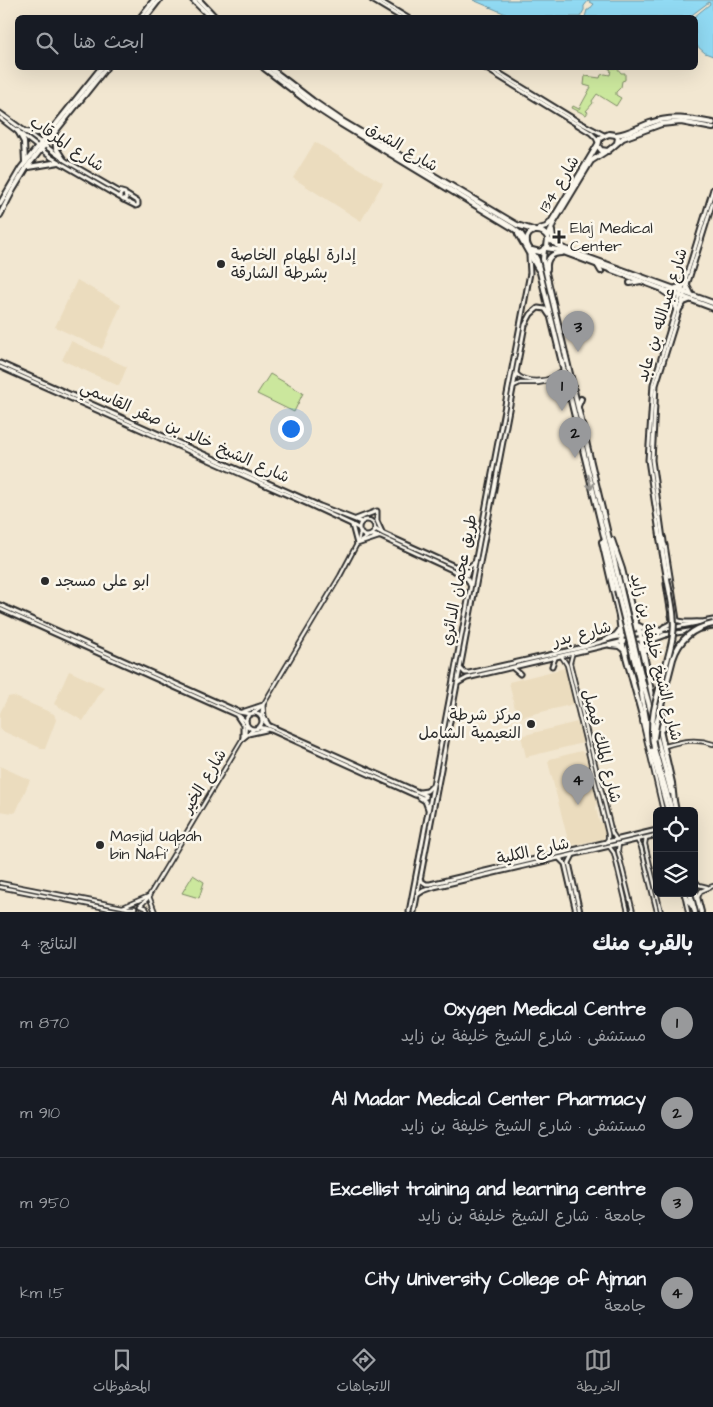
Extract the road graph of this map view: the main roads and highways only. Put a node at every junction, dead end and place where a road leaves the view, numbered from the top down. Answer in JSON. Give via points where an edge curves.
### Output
{"nodes":[{"id":1,"x":154,"y":0,"type":"edge"},
{"id":2,"x":159,"y":0,"type":"edge"},
{"id":3,"x":193,"y":0,"type":"edge"},
{"id":4,"x":199,"y":0,"type":"edge"},
{"id":5,"x":372,"y":0,"type":"edge"},
{"id":6,"x":378,"y":0,"type":"edge"},
{"id":7,"x":142,"y":15,"type":"edge"},
{"id":8,"x":147,"y":15,"type":"edge"},
{"id":9,"x":208,"y":15,"type":"edge"},
{"id":10,"x":213,"y":15,"type":"edge"},
{"id":11,"x":398,"y":15,"type":"edge"},
{"id":12,"x":403,"y":15,"type":"edge"},
{"id":13,"x":99,"y":70,"type":"edge"},
{"id":14,"x":104,"y":70,"type":"edge"},
{"id":15,"x":267,"y":70,"type":"edge"},
{"id":16,"x":273,"y":70,"type":"edge"},
{"id":17,"x":488,"y":70,"type":"edge"},
{"id":18,"x":495,"y":70,"type":"edge"},
{"id":19,"x":551,"y":110,"type":"junction"},
{"id":20,"x":0,"y":113,"type":"edge"},
{"id":21,"x":568,"y":115,"type":"junction"},
{"id":22,"x":0,"y":118,"type":"edge"},
{"id":23,"x":713,"y":123,"type":"edge"},
{"id":24,"x":713,"y":128,"type":"edge"},
{"id":25,"x":51,"y":130,"type":"junction"},
{"id":26,"x":18,"y":131,"type":"junction"},
{"id":27,"x":641,"y":131,"type":"junction"},
{"id":28,"x":25,"y":132,"type":"junction"},
{"id":29,"x":56,"y":133,"type":"junction"},
{"id":30,"x":604,"y":135,"type":"junction"},
{"id":31,"x":616,"y":135,"type":"junction"},
{"id":32,"x":598,"y":143,"type":"junction"},
{"id":33,"x":617,"y":143,"type":"junction"},
{"id":34,"x":39,"y":145,"type":"junction"},
{"id":35,"x":43,"y":149,"type":"junction"},
{"id":36,"x":606,"y":151,"type":"junction"},
{"id":37,"x":61,"y":160,"type":"junction"},
{"id":38,"x":590,"y":164,"type":"junction"},
{"id":39,"x":26,"y":166,"type":"junction"},
{"id":40,"x":437,"y":178,"type":"junction"},
{"id":41,"x":430,"y":179,"type":"junction"},
{"id":42,"x":713,"y":189,"type":"edge"},
{"id":43,"x":122,"y":192,"type":"junction"},
{"id":44,"x":126,"y":195,"type":"junction"},
{"id":45,"x":119,"y":197,"type":"junction"},
{"id":46,"x":124,"y":200,"type":"junction"},
{"id":47,"x":712,"y":202,"type":"edge"},
{"id":48,"x":0,"y":204,"type":"edge"},
{"id":49,"x":0,"y":215,"type":"edge"},
{"id":50,"x":554,"y":224,"type":"junction"},
{"id":51,"x":704,"y":225,"type":"junction"},
{"id":52,"x":513,"y":228,"type":"junction"},
{"id":53,"x":536,"y":230,"type":"junction"},
{"id":54,"x":549,"y":239,"type":"junction"},
{"id":55,"x":528,"y":244,"type":"junction"},
{"id":56,"x":545,"y":249,"type":"junction"},
{"id":57,"x":530,"y":252,"type":"junction"},
{"id":58,"x":567,"y":253,"type":"junction"},
{"id":59,"x":589,"y":258,"type":"junction"},
{"id":60,"x":597,"y":264,"type":"junction"},
{"id":61,"x":602,"y":271,"type":"dead end"},
{"id":62,"x":685,"y":280,"type":"junction"},
{"id":63,"x":642,"y":281,"type":"junction"},
{"id":64,"x":630,"y":283,"type":"dead end"},
{"id":65,"x":543,"y":286,"type":"junction"},
{"id":66,"x":687,"y":286,"type":"junction"},
{"id":67,"x":658,"y":287,"type":"junction"},
{"id":68,"x":675,"y":289,"type":"junction"},
{"id":69,"x":683,"y":294,"type":"junction"},
{"id":70,"x":691,"y":297,"type":"junction"},
{"id":71,"x":546,"y":298,"type":"junction"},
{"id":72,"x":713,"y":303,"type":"edge"},
{"id":73,"x":554,"y":308,"type":"junction"},
{"id":74,"x":713,"y":308,"type":"edge"},
{"id":75,"x":678,"y":309,"type":"junction"},
{"id":76,"x":522,"y":312,"type":"junction"},
{"id":77,"x":552,"y":321,"type":"junction"},
{"id":78,"x":525,"y":327,"type":"junction"},
{"id":79,"x":556,"y":358,"type":"dead end"},
{"id":80,"x":561,"y":361,"type":"junction"},
{"id":81,"x":0,"y":363,"type":"edge"},
{"id":82,"x":0,"y":368,"type":"edge"},
{"id":83,"x":568,"y":390,"type":"junction"},
{"id":84,"x":63,"y":391,"type":"junction"},
{"id":85,"x":56,"y":392,"type":"junction"},
{"id":86,"x":565,"y":398,"type":"dead end"},
{"id":87,"x":582,"y":399,"type":"dead end"},
{"id":88,"x":578,"y":406,"type":"junction"},
{"id":89,"x":590,"y":455,"type":"junction"},
{"id":90,"x":596,"y":459,"type":"dead end"},
{"id":91,"x":267,"y":482,"type":"junction"},
{"id":92,"x":260,"y":483,"type":"junction"},
{"id":93,"x":607,"y":505,"type":"dead end"},
{"id":94,"x":603,"y":511,"type":"junction"},
{"id":95,"x":605,"y":519,"type":"junction"},
{"id":96,"x":351,"y":522,"type":"junction"},
{"id":97,"x":361,"y":522,"type":"junction"},
{"id":98,"x":358,"y":528,"type":"junction"},
{"id":99,"x":375,"y":529,"type":"junction"},
{"id":100,"x":372,"y":535,"type":"junction"},
{"id":101,"x":382,"y":536,"type":"junction"},
{"id":102,"x":661,"y":538,"type":"junction"},
{"id":103,"x":475,"y":561,"type":"junction"},
{"id":104,"x":458,"y":570,"type":"junction"},
{"id":105,"x":668,"y":578,"type":"junction"},
{"id":106,"x":470,"y":588,"type":"junction"},
{"id":107,"x":615,"y":589,"type":"junction"},
{"id":108,"x":615,"y":600,"type":"junction"},
{"id":109,"x":0,"y":605,"type":"edge"},
{"id":110,"x":614,"y":607,"type":"dead end"},
{"id":111,"x":0,"y":609,"type":"edge"},
{"id":112,"x":619,"y":614,"type":"junction"},
{"id":113,"x":14,"y":616,"type":"junction"},
{"id":114,"x":25,"y":616,"type":"junction"},
{"id":115,"x":634,"y":617,"type":"junction"},
{"id":116,"x":677,"y":618,"type":"junction"},
{"id":117,"x":672,"y":620,"type":"junction"},
{"id":118,"x":691,"y":621,"type":"junction"},
{"id":119,"x":701,"y":622,"type":"junction"},
{"id":120,"x":713,"y":624,"type":"edge"},
{"id":121,"x":682,"y":627,"type":"junction"},
{"id":122,"x":669,"y":629,"type":"junction"},
{"id":123,"x":659,"y":630,"type":"junction"},
{"id":124,"x":640,"y":633,"type":"junction"},
{"id":125,"x":666,"y":635,"type":"junction"},
{"id":126,"x":621,"y":636,"type":"junction"},
{"id":127,"x":648,"y":638,"type":"junction"},
{"id":128,"x":608,"y":639,"type":"junction"},
{"id":129,"x":642,"y":639,"type":"junction"},
{"id":130,"x":622,"y":642,"type":"junction"},
{"id":131,"x":610,"y":645,"type":"junction"},
{"id":132,"x":95,"y":648,"type":"junction"},
{"id":133,"x":88,"y":649,"type":"junction"},
{"id":134,"x":625,"y":651,"type":"junction"},
{"id":135,"x":556,"y":658,"type":"junction"},
{"id":136,"x":628,"y":659,"type":"junction"},
{"id":137,"x":645,"y":660,"type":"junction"},
{"id":138,"x":552,"y":666,"type":"dead end"},
{"id":139,"x":460,"y":668,"type":"junction"},
{"id":140,"x":513,"y":668,"type":"junction"},
{"id":141,"x":647,"y":668,"type":"junction"},
{"id":142,"x":479,"y":671,"type":"junction"},
{"id":143,"x":520,"y":674,"type":"dead end"},
{"id":144,"x":464,"y":680,"type":"junction"},
{"id":145,"x":457,"y":684,"type":"junction"},
{"id":146,"x":642,"y":684,"type":"junction"},
{"id":147,"x":449,"y":701,"type":"junction"},
{"id":148,"x":252,"y":713,"type":"junction"},
{"id":149,"x":237,"y":714,"type":"junction"},
{"id":150,"x":261,"y":718,"type":"junction"},
{"id":151,"x":246,"y":723,"type":"junction"},
{"id":152,"x":269,"y":728,"type":"junction"},
{"id":153,"x":255,"y":729,"type":"junction"},
{"id":154,"x":447,"y":734,"type":"junction"},
{"id":155,"x":662,"y":736,"type":"junction"},
{"id":156,"x":652,"y":747,"type":"junction"},
{"id":157,"x":653,"y":772,"type":"road end"},
{"id":158,"x":658,"y":775,"type":"junction"},
{"id":159,"x":433,"y":784,"type":"junction"},
{"id":160,"x":416,"y":793,"type":"junction"},
{"id":161,"x":674,"y":802,"type":"junction"},
{"id":162,"x":664,"y":807,"type":"edge"},
{"id":163,"x":671,"y":807,"type":"edge"},
{"id":164,"x":675,"y":807,"type":"edge"},
{"id":165,"x":428,"y":809,"type":"junction"},
{"id":166,"x":653,"y":831,"type":"edge"},
{"id":167,"x":653,"y":836,"type":"edge"},
{"id":168,"x":618,"y":842,"type":"junction"},
{"id":169,"x":573,"y":854,"type":"junction"},
{"id":170,"x":559,"y":858,"type":"junction"},
{"id":171,"x":567,"y":864,"type":"junction"},
{"id":172,"x":420,"y":880,"type":"junction"},
{"id":173,"x":426,"y":884,"type":"junction"},
{"id":174,"x":430,"y":889,"type":"junction"},
{"id":175,"x":417,"y":896,"type":"junction"},
{"id":176,"x":686,"y":897,"type":"edge"},
{"id":177,"x":691,"y":897,"type":"edge"},
{"id":178,"x":697,"y":897,"type":"edge"},
{"id":179,"x":694,"y":910,"type":"edge"},
{"id":180,"x":409,"y":912,"type":"edge"},
{"id":181,"x":414,"y":912,"type":"edge"},
{"id":182,"x":578,"y":912,"type":"edge"},
{"id":183,"x":701,"y":912,"type":"edge"}],
"edges":[{"from":1,"to":7,"type":"main road"},
{"from":2,"to":8,"type":"main road"},
{"from":3,"to":9,"type":"main road"},
{"from":4,"to":10,"type":"main road"},
{"from":5,"to":11,"type":"main road"},
{"from":6,"to":12,"type":"main road"},
{"from":13,"to":25,"type":"main road"},
{"from":14,"to":29,"type":"main road"},
{"from":15,"to":41,"type":"main road","name":"شارع الشرق","via":[[331,118]]},
{"from":16,"to":40,"type":"main road","name":"شارع الشرق","via":[[327,111]]},
{"from":17,"to":19,"type":"main road"},
{"from":18,"to":21,"type":"main road"},
{"from":19,"to":21,"type":"main road","via":[[568,118]]},
{"from":19,"to":32,"type":"main road","via":[[593,135]]},
{"from":20,"to":28,"type":"main road","name":"شارع المرقاب"},
{"from":21,"to":30,"type":"main road"},
{"from":22,"to":26,"type":"main road","name":"شارع المرقاب"},
{"from":23,"to":31,"type":"main road","via":[[665,118]]},
{"from":24,"to":27,"type":"main road","via":[[676,122]]},
{"from":25,"to":28,"type":"main road"},
{"from":25,"to":34,"type":"main road"},
{"from":26,"to":34,"type":"main road","name":"شارع المرقاب"},
{"from":26,"to":39,"type":"main road","via":[[25,145]]},
{"from":27,"to":33,"type":"main road"},
{"from":27,"to":38,"type":"main road"},
{"from":28,"to":34,"type":"main road","name":"شارع المرقاب"},
{"from":29,"to":35,"type":"main road"},
{"from":29,"to":37,"type":"main road","via":[[55,146]]},
{"from":30,"to":31,"type":"main road"},
{"from":30,"to":32,"type":"main road"},
{"from":31,"to":33,"type":"main road"},
{"from":32,"to":36,"type":"main road","via":[[601,150]]},
{"from":32,"to":53,"type":"main road","name":"شارع 134","via":[[551,222]]},
{"from":33,"to":36,"type":"main road"},
{"from":34,"to":35,"type":"main road","name":"شارع المرقاب"},
{"from":34,"to":39,"type":"main road"},
{"from":35,"to":37,"type":"main road","name":"شارع المرقاب"},
{"from":35,"to":39,"type":"main road"},
{"from":36,"to":38,"type":"main road","name":"شارع 134"},
{"from":37,"to":39,"type":"main road"},
{"from":37,"to":43,"type":"main road","name":"شارع المرقاب"},
{"from":37,"to":45,"type":"main road","name":"شارع المرقاب"},
{"from":38,"to":50,"type":"main road","name":"شارع 134"},
{"from":39,"to":48,"type":"main road"},
{"from":39,"to":49,"type":"main road"},
{"from":40,"to":41,"type":"main road"},
{"from":40,"to":53,"type":"main road","name":"شارع الشرق","via":[[517,226]]},
{"from":41,"to":52,"type":"main road","name":"شارع الشرق"},
{"from":42,"to":47,"type":"main road","name":"شارع عبدالله بن عابد"},
{"from":43,"to":44,"type":"main road","name":"شارع المرقاب"},
{"from":43,"to":45,"type":"main road"},
{"from":44,"to":46,"type":"main road"},
{"from":44,"to":46,"type":"main road","via":[[138,205]]},
{"from":45,"to":46,"type":"main road","name":"شارع المرقاب"},
{"from":47,"to":51,"type":"main road","name":"شارع عبدالله بن عابد"},
{"from":50,"to":54,"type":"main road","name":"شارع 134"},
{"from":50,"to":59,"type":"main road","via":[[552,235],[556,242]]},
{"from":51,"to":62,"type":"main road","name":"شارع عبدالله بن عابد"},
{"from":51,"to":66,"type":"main road","name":"شارع عبدالله بن عابد"},
{"from":52,"to":55,"type":"main road","name":"شارع الشرق"},
{"from":52,"to":57,"type":"main road"},
{"from":53,"to":54,"type":"main road","via":[[545,233]]},
{"from":53,"to":55,"type":"main road","via":[[529,234]]},
{"from":54,"to":56,"type":"main road"},
{"from":54,"to":59,"type":"main road","via":[[562,248]]},
{"from":55,"to":57,"type":"main road"},
{"from":56,"to":57,"type":"main road"},
{"from":56,"to":58,"type":"main road"},
{"from":56,"to":73,"type":"main road","name":"شارع الشيخ خليفة بن زايد","via":[[543,259]]},
{"from":57,"to":65,"type":"main road","name":"شارع الشيخ خليفة بن زايد","via":[[537,260]]},
{"from":57,"to":71,"type":"main road"},
{"from":57,"to":76,"type":"main road","name":"طريق عجمان الدائري"},
{"from":58,"to":60,"type":"main road"},
{"from":58,"to":73,"type":"main road","via":[[554,254],[548,259]]},
{"from":59,"to":68,"type":"main road"},
{"from":60,"to":61,"type":"main road"},
{"from":60,"to":63,"type":"main road"},
{"from":62,"to":68,"type":"main road"},
{"from":62,"to":69,"type":"main road","name":"شارع عبدالله بن عابد"},
{"from":63,"to":64,"type":"main road"},
{"from":63,"to":67,"type":"main road"},
{"from":65,"to":71,"type":"main road","name":"شارع الشيخ خليفة بن زايد"},
{"from":65,"to":73,"type":"main road","via":[[547,285]]},
{"from":66,"to":69,"type":"main road","name":"شارع عبدالله بن عابد"},
{"from":66,"to":70,"type":"main road"},
{"from":67,"to":69,"type":"main road"},
{"from":67,"to":75,"type":"main road","via":[[674,298]]},
{"from":68,"to":69,"type":"main road"},
{"from":69,"to":70,"type":"main road"},
{"from":69,"to":75,"type":"main road","name":"شارع عبدالله بن عابد"},
{"from":70,"to":72,"type":"main road"},
{"from":70,"to":74,"type":"main road"},
{"from":70,"to":75,"type":"main road"},
{"from":71,"to":77,"type":"main road","name":"شارع الشيخ خليفة بن زايد"},
{"from":73,"to":88,"type":"main road","name":"شارع الشيخ خليفة بن زايد"},
{"from":75,"to":102,"type":"main road","name":"شارع عبدالله بن عابد","via":[[656,389],[652,460]]},
{"from":76,"to":78,"type":"main road","via":[[529,313]]},
{"from":76,"to":103,"type":"main road","name":"طريق عجمان الدائري"},
{"from":77,"to":78,"type":"main road","name":"طريق عجمان الدائري","via":[[546,310],[538,308]]},
{"from":77,"to":80,"type":"main road","name":"شارع الشيخ خليفة بن زايد"},
{"from":78,"to":139,"type":"main road","name":"طريق عجمان الدائري"},
{"from":79,"to":80,"type":"main road"},
{"from":80,"to":83,"type":"main road","name":"شارع الشيخ خليفة بن زايد"},
{"from":81,"to":84,"type":"main road","name":"شارع الشيخ خالد بن صقر القاسمي"},
{"from":82,"to":85,"type":"main road","name":"شارع الشيخ خالد بن صقر القاسمي"},
{"from":83,"to":86,"type":"main road"},
{"from":83,"to":107,"type":"main road","name":"شارع الشيخ خليفة بن زايد","one_way":true},
{"from":84,"to":85,"type":"main road"},
{"from":84,"to":91,"type":"main road","name":"شارع الشيخ خالد بن صقر القاسمي"},
{"from":85,"to":92,"type":"main road","name":"شارع الشيخ خالد بن صقر القاسمي"},
{"from":87,"to":88,"type":"main road"},
{"from":88,"to":89,"type":"main road","name":"شارع الشيخ خليفة بن زايد"},
{"from":89,"to":90,"type":"main road"},
{"from":89,"to":94,"type":"main road","name":"شارع الشيخ خليفة بن زايد"},
{"from":91,"to":92,"type":"main road","via":[[269,485]]},
{"from":91,"to":96,"type":"main road","name":"شارع الشيخ خالد بن صقر القاسمي"},
{"from":92,"to":96,"type":"main road","name":"شارع الشيخ خالد بن صقر القاسمي"},
{"from":93,"to":94,"type":"main road"},
{"from":94,"to":95,"type":"main road","name":"شارع الشيخ خليفة بن زايد"},
{"from":95,"to":107,"type":"main road","name":"شارع الشيخ خليفة بن زايد"},
{"from":95,"to":115,"type":"main road","name":"شارع الشيخ خليفة بن زايد"},
{"from":96,"to":97,"type":"main road","name":"شارع الشيخ خالد بن صقر القاسمي"},
{"from":96,"to":98,"type":"main road","name":"شارع الشيخ خالد بن صقر القاسمي"},
{"from":96,"to":101,"type":"main road","via":[[357,544]]},
{"from":96,"to":101,"type":"main road","via":[[377,512]]},
{"from":97,"to":98,"type":"main road"},
{"from":97,"to":99,"type":"main road","via":[[371,521]]},
{"from":98,"to":100,"type":"main road","via":[[367,537]]},
{"from":99,"to":100,"type":"main road"},
{"from":99,"to":101,"type":"main road"},
{"from":100,"to":101,"type":"main road"},
{"from":101,"to":104,"type":"main road"},
{"from":102,"to":105,"type":"main road","name":"شارع عبدالله بن عابد"},
{"from":102,"to":116,"type":"main road","name":"شارع عبدالله بن عابد"},
{"from":102,"to":117,"type":"main road","name":"شارع عبدالله بن عابد"},
{"from":103,"to":104,"type":"main road","via":[[468,568]]},
{"from":103,"to":106,"type":"main road","name":"طريق عجمان الدائري"},
{"from":104,"to":106,"type":"main road","via":[[468,580]]},
{"from":105,"to":155,"type":"main road","name":"شارع عبدالله بن عابد","bridge":true,"via":[[675,632],[661,704]]},
{"from":105,"to":156,"type":"main road","name":"شارع عبدالله بن عابد","bridge":true,"via":[[674,631],[653,718]]},
{"from":106,"to":147,"type":"main road","name":"طريق عجمان الدائري"},
{"from":107,"to":108,"type":"main road","name":"شارع الشيخ خليفة بن زايد"},
{"from":107,"to":146,"type":"main road","bridge":true},
{"from":108,"to":110,"type":"main road"},
{"from":108,"to":112,"type":"main road","name":"شارع الشيخ خليفة بن زايد"},
{"from":109,"to":114,"type":"main road"},
{"from":111,"to":113,"type":"main road"},
{"from":112,"to":115,"type":"main road","via":[[624,632],[634,630]]},
{"from":112,"to":126,"type":"main road","name":"شارع الشيخ خليفة بن زايد"},
{"from":112,"to":128,"type":"main road","via":[[619,632]]},
{"from":113,"to":114,"type":"main road"},
{"from":113,"to":133,"type":"main road"},
{"from":114,"to":132,"type":"main road"},
{"from":115,"to":123,"type":"main road","via":[[643,629]]},
{"from":115,"to":124,"type":"main road","name":"شارع الشيخ خليفة بن زايد"},
{"from":116,"to":117,"type":"main road","via":[[676,623]]},
{"from":116,"to":118,"type":"main road","via":[[681,622]]},
{"from":117,"to":123,"type":"main road","via":[[670,625]]},
{"from":118,"to":119,"type":"main road"},
{"from":118,"to":121,"type":"main road"},
{"from":119,"to":120,"type":"main road","name":"شارع بدر"},
{"from":119,"to":121,"type":"main road","name":"شارع بدر"},
{"from":120,"to":125,"type":"main road","name":"شارع بدر"},
{"from":120,"to":156,"type":"main road","bridge":true,"via":[[689,634],[675,652]]},
{"from":121,"to":122,"type":"main road","name":"شارع بدر"},
{"from":122,"to":123,"type":"main road","name":"شارع بدر"},
{"from":122,"to":127,"type":"main road","via":[[647,635]]},
{"from":123,"to":124,"type":"main road","name":"شارع بدر"},
{"from":124,"to":126,"type":"main road","name":"شارع بدر"},
{"from":124,"to":129,"type":"main road","name":"شارع الشيخ خليفة بن زايد"},
{"from":125,"to":127,"type":"main road","name":"شارع بدر"},
{"from":125,"to":137,"type":"main road","via":[[648,642]]},
{"from":126,"to":128,"type":"main road","name":"شارع بدر"},
{"from":126,"to":130,"type":"main road","name":"شارع الشيخ خليفة بن زايد"},
{"from":127,"to":129,"type":"main road","name":"شارع بدر"},
{"from":128,"to":142,"type":"main road","name":"شارع بدر"},
{"from":129,"to":130,"type":"main road","name":"شارع بدر"},
{"from":129,"to":137,"type":"main road","name":"شارع الشيخ خليفة بن زايد"},
{"from":130,"to":131,"type":"main road","name":"شارع بدر"},
{"from":130,"to":134,"type":"main road","name":"شارع الشيخ خليفة بن زايد"},
{"from":131,"to":134,"type":"main road","via":[[617,645]]},
{"from":131,"to":135,"type":"main road","name":"شارع بدر"},
{"from":132,"to":133,"type":"main road"},
{"from":132,"to":149,"type":"main road"},
{"from":133,"to":149,"type":"main road"},
{"from":134,"to":136,"type":"main road","name":"شارع الشيخ خليفة بن زايد"},
{"from":135,"to":138,"type":"main road"},
{"from":135,"to":140,"type":"main road","name":"شارع بدر"},
{"from":136,"to":141,"type":"main road","via":[[627,647],[637,644]]},
{"from":136,"to":156,"type":"main road","name":"شارع الشيخ خليفة بن زايد"},
{"from":137,"to":141,"type":"main road","name":"شارع الشيخ خليفة بن زايد"},
{"from":139,"to":142,"type":"main road","name":"شارع بدر","via":[[466,674]]},
{"from":139,"to":145,"type":"main road","name":"طريق عجمان الدائري"},
{"from":140,"to":143,"type":"main road"},
{"from":140,"to":144,"type":"main road","name":"شارع بدر"},
{"from":141,"to":155,"type":"main road","name":"شارع الشيخ خليفة بن زايد"},
{"from":142,"to":144,"type":"main road","via":[[464,676]]},
{"from":144,"to":145,"type":"main road","name":"شارع بدر"},
{"from":145,"to":154,"type":"main road","name":"طريق عجمان الدائري"},
{"from":146,"to":156,"type":"main road","name":"شارع الشيخ خليفة بن زايد"},
{"from":146,"to":161,"type":"main road","name":"شارع الشيخ خليفة بن زايد"},
{"from":147,"to":154,"type":"main road"},
{"from":147,"to":159,"type":"main road","name":"طريق عجمان الدائري"},
{"from":148,"to":149,"type":"main road"},
{"from":148,"to":150,"type":"main road"},
{"from":148,"to":151,"type":"main road","via":[[247,716]]},
{"from":149,"to":151,"type":"main road"},
{"from":149,"to":152,"type":"main road","via":[[263,705]]},
{"from":149,"to":152,"type":"main road","via":[[243,725],[243,738]]},
{"from":150,"to":152,"type":"main road"},
{"from":150,"to":153,"type":"main road","via":[[261,724]]},
{"from":151,"to":153,"type":"main road"},
{"from":152,"to":153,"type":"main road"},
{"from":152,"to":160,"type":"main road"},
{"from":154,"to":172,"type":"main road","name":"طريق عجمان الدائري"},
{"from":155,"to":161,"type":"main road","name":"شارع الشيخ خليفة بن زايد"},
{"from":156,"to":158,"type":"main road","name":"شارع الشيخ خليفة بن زايد"},
{"from":156,"to":163,"type":"main road"},
{"from":157,"to":158,"type":"main road"},
{"from":158,"to":162,"type":"main road","name":"شارع الشيخ خليفة بن زايد"},
{"from":159,"to":160,"type":"main road"},
{"from":159,"to":165,"type":"main road","name":"طريق عجمان الدائري"},
{"from":160,"to":165,"type":"main road"},
{"from":161,"to":164,"type":"main road","name":"شارع الشيخ خليفة بن زايد"},
{"from":165,"to":180,"type":"main road","name":"طريق عجمان الدائري"},
{"from":166,"to":168,"type":"main road","name":"شارع الكلية"},
{"from":167,"to":168,"type":"main road","name":"شارع الكلية"},
{"from":168,"to":169,"type":"main road","name":"شارع الكلية"},
{"from":168,"to":173,"type":"main road","name":"شارع الكلية"},
{"from":169,"to":170,"type":"main road","name":"شارع الكلية"},
{"from":169,"to":171,"type":"main road"},
{"from":170,"to":171,"type":"main road"},
{"from":170,"to":174,"type":"main road","name":"شارع الكلية"},
{"from":171,"to":182,"type":"main road"},
{"from":172,"to":173,"type":"main road"},
{"from":172,"to":175,"type":"main road","name":"طريق عجمان الدائري"},
{"from":173,"to":174,"type":"main road","via":[[424,889]]},
{"from":174,"to":175,"type":"main road","name":"شارع الكلية"},
{"from":175,"to":181,"type":"main road","name":"طريق عجمان الدائري"},
{"from":176,"to":179,"type":"main road"},
{"from":177,"to":179,"type":"main road"},
{"from":178,"to":183,"type":"main road"}]}
